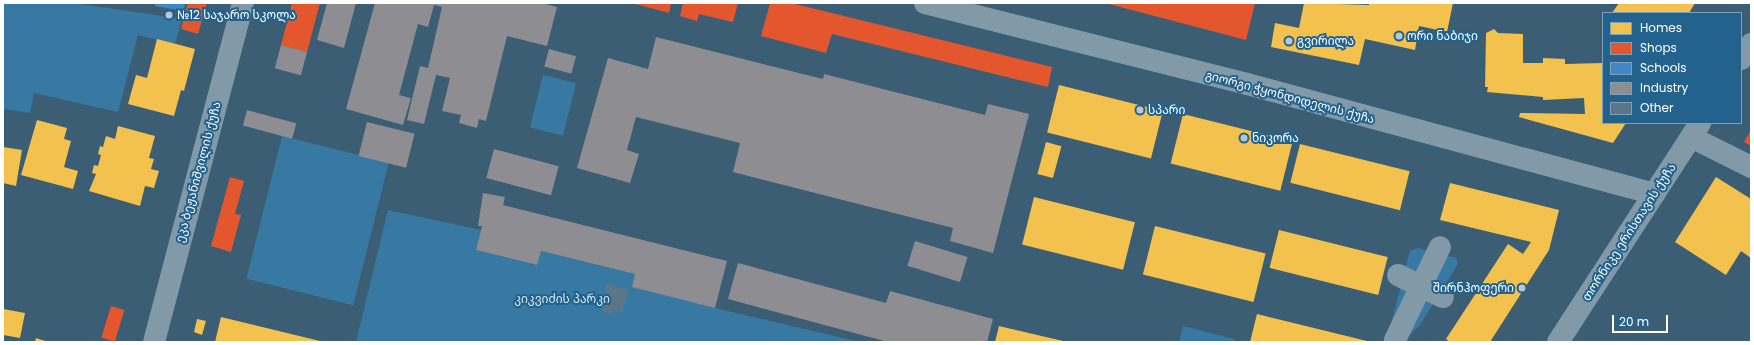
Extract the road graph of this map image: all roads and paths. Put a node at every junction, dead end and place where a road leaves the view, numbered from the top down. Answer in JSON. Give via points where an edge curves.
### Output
{"nodes":[{"id":1,"x":243,"y":3,"type":"edge"},
{"id":2,"x":925,"y":3,"type":"edge"},
{"id":3,"x":1751,"y":44,"type":"edge"},
{"id":4,"x":1742,"y":58,"type":"edge"},
{"id":5,"x":1696,"y":130,"type":"edge"},
{"id":6,"x":1751,"y":167,"type":"edge"},
{"id":7,"x":1654,"y":194,"type":"junction"},
{"id":8,"x":1440,"y":247,"type":"dead end"},
{"id":9,"x":1398,"y":275,"type":"dead end"},
{"id":10,"x":1421,"y":286,"type":"junction"},
{"id":11,"x":1443,"y":297,"type":"dead end"},
{"id":12,"x":1395,"y":340,"type":"dead end"},
{"id":13,"x":154,"y":342,"type":"edge"},
{"id":14,"x":1558,"y":342,"type":"edge"}],
"edges":[{"from":1,"to":13,"type":"street","name":"ეკა ბეჟანიშვილის ქუჩა"},
{"from":2,"to":7,"type":"street","name":"გიორგი ჭყონდიდელის ქუჩა","via":[[1247,84]]},
{"from":3,"to":4,"type":"main road"},
{"from":5,"to":6,"type":"street"},
{"from":5,"to":7,"type":"main road","name":"თორნიკე ერისთავის ქუჩა"},
{"from":7,"to":14,"type":"main road","name":"თორნიკე ერისთავის ქუჩა"},
{"from":8,"to":10,"type":"street"},
{"from":9,"to":10,"type":"street"},
{"from":10,"to":11,"type":"street"},
{"from":10,"to":12,"type":"street"}]}
